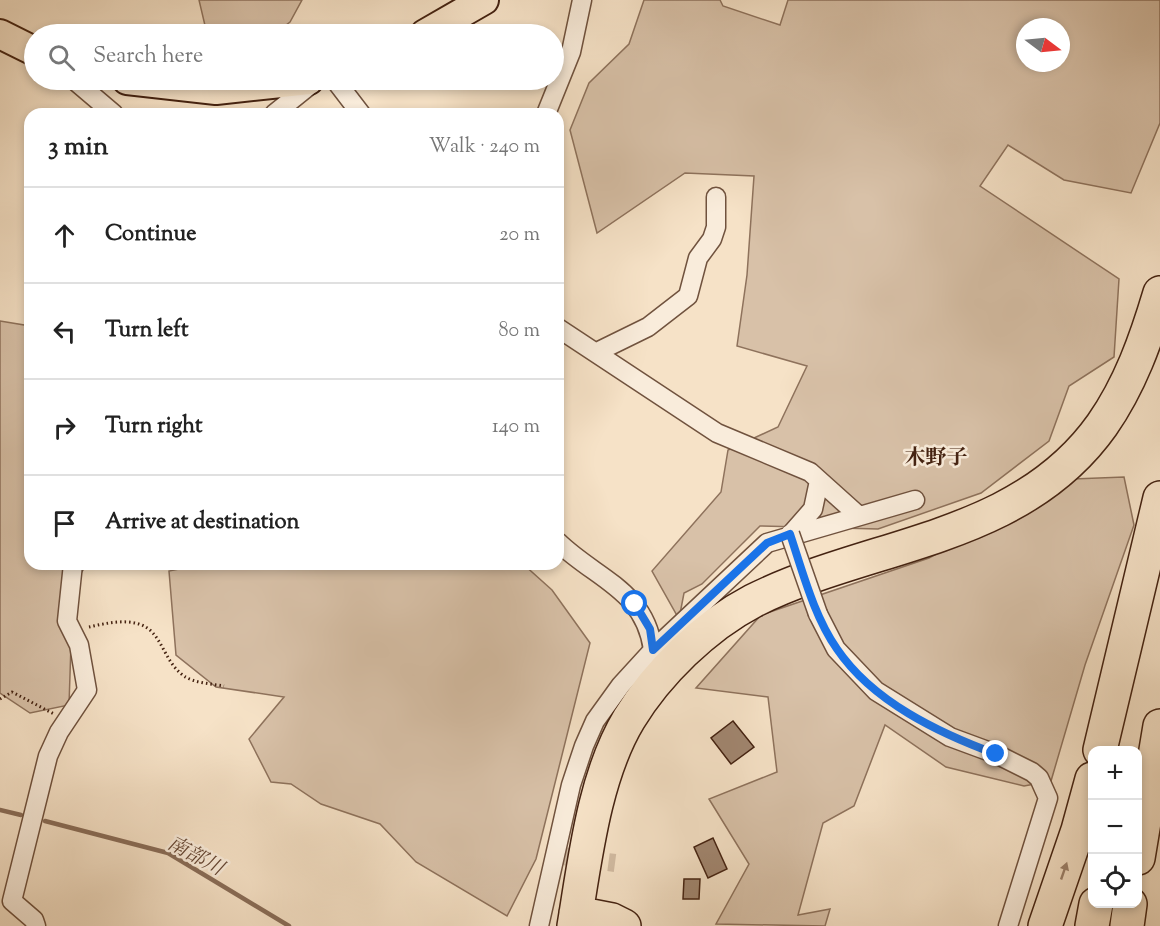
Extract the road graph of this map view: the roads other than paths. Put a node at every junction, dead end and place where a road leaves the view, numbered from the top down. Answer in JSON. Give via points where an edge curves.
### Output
{"nodes":[{"id":1,"x":484,"y":0,"type":"edge"},
{"id":2,"x":582,"y":0,"type":"edge"},
{"id":3,"x":442,"y":24,"type":"edge"},
{"id":4,"x":0,"y":34,"type":"edge"},
{"id":5,"x":24,"y":46,"type":"edge"},
{"id":6,"x":564,"y":71,"type":"edge"},
{"id":7,"x":86,"y":90,"type":"edge"},
{"id":8,"x":304,"y":90,"type":"edge"},
{"id":9,"x":343,"y":90,"type":"edge"},
{"id":10,"x":556,"y":90,"type":"edge"},
{"id":11,"x":107,"y":108,"type":"edge"},
{"id":12,"x":281,"y":108,"type":"edge"},
{"id":13,"x":356,"y":108,"type":"edge"},
{"id":14,"x":549,"y":108,"type":"edge"},
{"id":15,"x":716,"y":197,"type":"dead end"},
{"id":16,"x":1160,"y":293,"type":"edge"},
{"id":17,"x":564,"y":332,"type":"edge"},
{"id":18,"x":597,"y":352,"type":"junction"},
{"id":19,"x":819,"y":481,"type":"junction"},
{"id":20,"x":1160,"y":498,"type":"edge"},
{"id":21,"x":915,"y":500,"type":"dead end"},
{"id":22,"x":859,"y":516,"type":"junction"},
{"id":23,"x":790,"y":534,"type":"junction"},
{"id":24,"x":1160,"y":543,"type":"edge"},
{"id":25,"x":564,"y":547,"type":"edge"},
{"id":26,"x":73,"y":570,"type":"edge"},
{"id":27,"x":653,"y":650,"type":"junction"},
{"id":28,"x":1160,"y":726,"type":"edge"},
{"id":29,"x":1101,"y":746,"type":"edge"},
{"id":30,"x":1123,"y":746,"type":"edge"},
{"id":31,"x":1088,"y":794,"type":"edge"},
{"id":32,"x":1138,"y":854,"type":"edge"},
{"id":33,"x":1095,"y":908,"type":"edge"},
{"id":34,"x":1129,"y":908,"type":"edge"},
{"id":35,"x":575,"y":919,"type":"edge"},
{"id":36,"x":36,"y":926,"type":"edge"},
{"id":37,"x":539,"y":926,"type":"edge"},
{"id":38,"x":624,"y":926,"type":"edge"},
{"id":39,"x":1008,"y":926,"type":"edge"},
{"id":40,"x":1045,"y":926,"type":"edge"},
{"id":41,"x":1092,"y":926,"type":"edge"},
{"id":42,"x":1127,"y":926,"type":"edge"}],
"edges":[{"from":1,"to":3,"type":"main road"},
{"from":2,"to":6,"type":"street","via":[[572,52]]},
{"from":4,"to":5,"type":"main road"},
{"from":7,"to":11,"type":"street"},
{"from":8,"to":12,"type":"street"},
{"from":9,"to":13,"type":"street"},
{"from":10,"to":14,"type":"street"},
{"from":15,"to":18,"type":"street","via":[[716,226],[698,258],[688,296],[648,327]]},
{"from":16,"to":35,"type":"highway","via":[[1126,387],[1101,427],[1068,463],[1029,494],[948,533],[789,585],[752,602],[700,638],[676,661],[629,719],[614,750],[601,789]]},
{"from":17,"to":18,"type":"street"},
{"from":18,"to":19,"type":"street","via":[[717,433],[800,465]]},
{"from":19,"to":22,"type":"street"},
{"from":19,"to":23,"type":"street","via":[[813,509]]},
{"from":20,"to":29,"type":"highway"},
{"from":21,"to":22,"type":"street"},
{"from":22,"to":23,"type":"street"},
{"from":23,"to":27,"type":"street","via":[[767,543]]},
{"from":23,"to":39,"type":"street","bridge":true,"via":[[818,614],[836,649],[876,691],[950,737],[996,754],[1039,778],[1048,798]]},
{"from":24,"to":30,"type":"highway"},
{"from":25,"to":27,"type":"street","via":[[635,604],[650,629]]},
{"from":26,"to":36,"type":"street","via":[[67,621],[79,645],[87,690],[48,756],[12,901]]},
{"from":27,"to":37,"type":"street","via":[[607,702],[584,746],[571,785]]},
{"from":28,"to":32,"type":"highway"},
{"from":40,"to":31,"type":"highway","one_way":true},
{"from":33,"to":41,"type":"highway"},
{"from":34,"to":42,"type":"highway"},
{"from":35,"to":38,"type":"highway","via":[[612,920]]}]}
